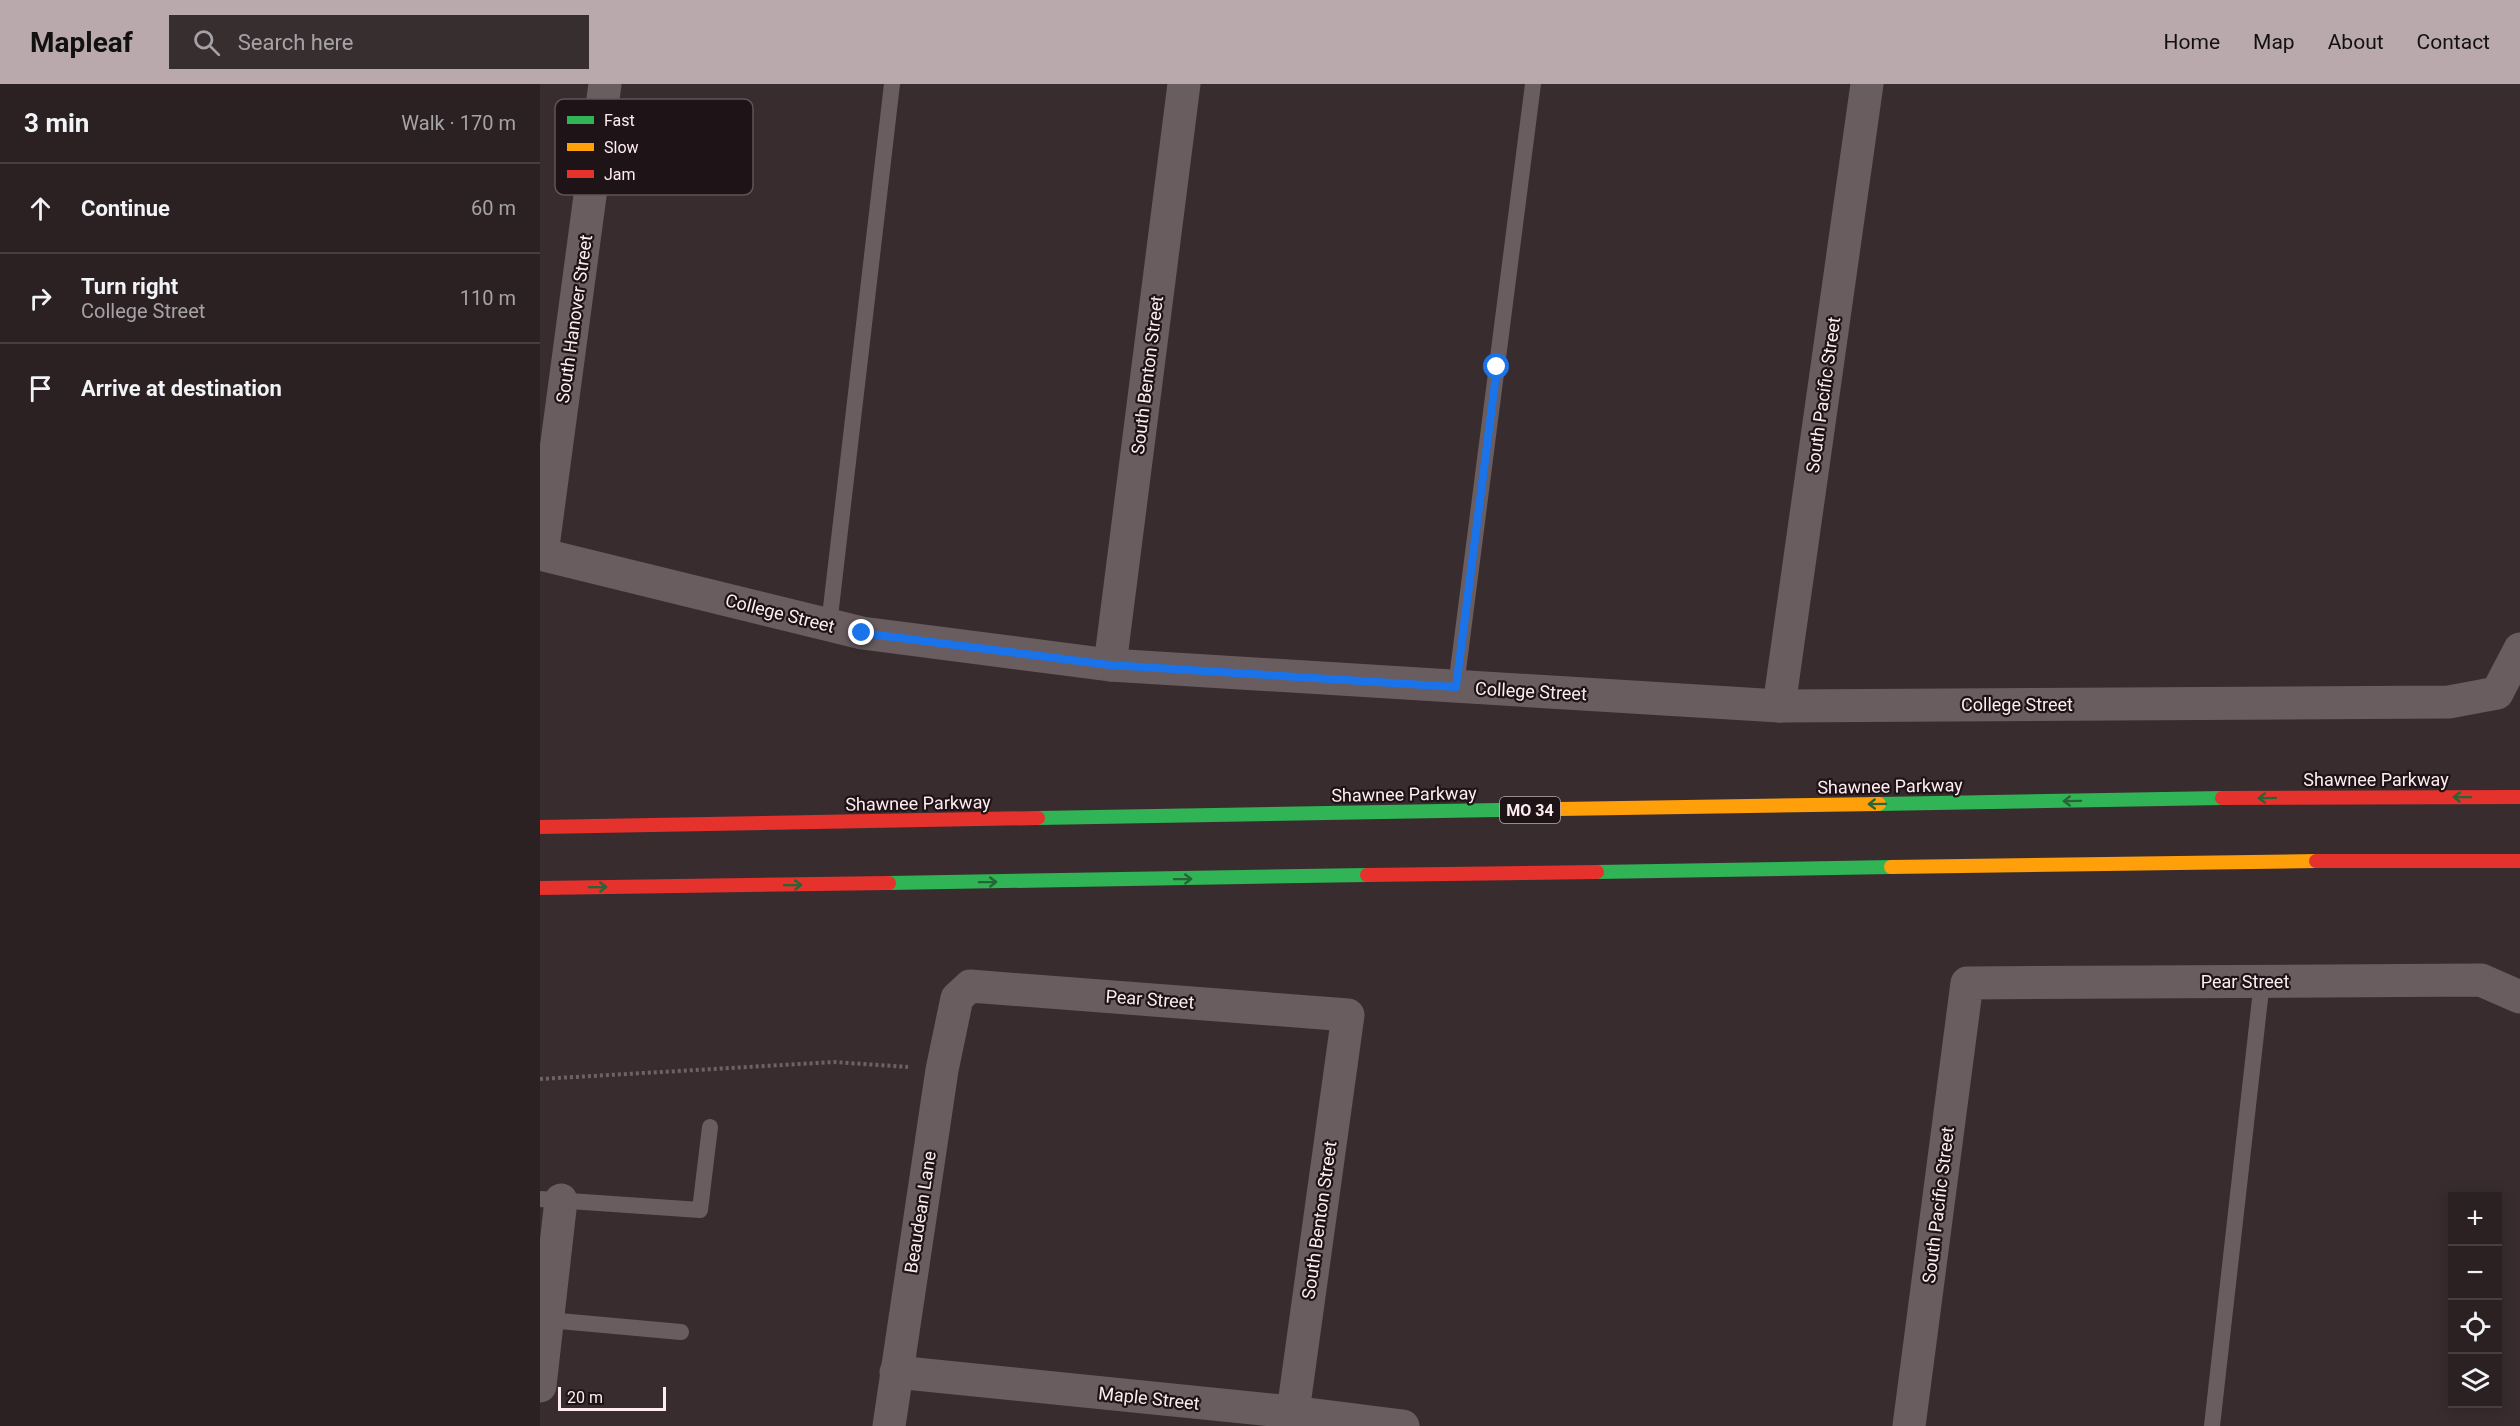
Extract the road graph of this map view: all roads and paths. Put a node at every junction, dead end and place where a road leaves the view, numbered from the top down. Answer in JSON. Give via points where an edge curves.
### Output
{"nodes":[{"id":1,"x":605,"y":84,"type":"edge"},
{"id":2,"x":892,"y":84,"type":"edge"},
{"id":3,"x":1184,"y":84,"type":"edge"},
{"id":4,"x":1533,"y":84,"type":"edge"},
{"id":5,"x":1867,"y":84,"type":"edge"},
{"id":6,"x":603,"y":99,"type":"edge"},
{"id":7,"x":590,"y":195,"type":"edge"},
{"id":8,"x":541,"y":554,"type":"edge"},
{"id":9,"x":829,"y":625,"type":"junction"},
{"id":10,"x":2520,"y":649,"type":"edge"},
{"id":11,"x":1110,"y":665,"type":"junction"},
{"id":12,"x":1456,"y":687,"type":"junction"},
{"id":13,"x":1779,"y":706,"type":"junction"},
{"id":14,"x":2520,"y":797,"type":"edge"},
{"id":15,"x":540,"y":827,"type":"edge"},
{"id":16,"x":2520,"y":861,"type":"edge"},
{"id":17,"x":540,"y":888,"type":"edge"},
{"id":18,"x":2262,"y":981,"type":"junction"},
{"id":19,"x":1967,"y":983,"type":"joint"},
{"id":20,"x":2520,"y":997,"type":"edge"},
{"id":21,"x":957,"y":998,"type":"joint"},
{"id":22,"x":1348,"y":1015,"type":"joint"},
{"id":23,"x":942,"y":1070,"type":"junction"},
{"id":24,"x":540,"y":1079,"type":"edge"},
{"id":25,"x":710,"y":1127,"type":"dead end"},
{"id":26,"x":551,"y":1199,"type":"edge"},
{"id":27,"x":548,"y":1320,"type":"junction"},
{"id":28,"x":681,"y":1332,"type":"dead end"},
{"id":29,"x":896,"y":1372,"type":"junction"},
{"id":30,"x":540,"y":1386,"type":"edge"},
{"id":31,"x":1292,"y":1419,"type":"edge"},
{"id":32,"x":889,"y":1426,"type":"edge"},
{"id":33,"x":1402,"y":1426,"type":"edge"},
{"id":34,"x":1909,"y":1426,"type":"edge"},
{"id":35,"x":2212,"y":1426,"type":"edge"}],
"edges":[{"from":1,"to":6,"type":"street","name":"South Hanover Street"},
{"from":2,"to":9,"type":"lane"},
{"from":3,"to":11,"type":"street","name":"South Benton Street"},
{"from":4,"to":12,"type":"lane"},
{"from":5,"to":13,"type":"street","name":"South Pacific Street"},
{"from":7,"to":8,"type":"street","name":"South Hanover Street"},
{"from":8,"to":9,"type":"street","name":"College Street"},
{"from":9,"to":11,"type":"street","name":"College Street","via":[[862,633]]},
{"from":10,"to":13,"type":"street","name":"College Street","via":[[2497,693],[2449,702]]},
{"from":11,"to":12,"type":"street","name":"College Street"},
{"from":12,"to":13,"type":"street","name":"College Street"},
{"from":14,"to":15,"type":"highway","name":"Shawnee Parkway","number":"MO 34","one_way":true,"via":[[2217,798]]},
{"from":17,"to":16,"type":"highway","one_way":true,"via":[[2436,859]]},
{"from":18,"to":19,"type":"street","name":"Pear Street"},
{"from":18,"to":20,"type":"street","name":"Pear Street","via":[[2481,980]]},
{"from":18,"to":35,"type":"lane"},
{"from":19,"to":34,"type":"street","name":"South Pacific Street"},
{"from":21,"to":22,"type":"street","name":"Pear Street","via":[[970,986]]},
{"from":21,"to":23,"type":"street","name":"Beaudean Lane"},
{"from":22,"to":31,"type":"street","name":"South Benton Street"},
{"from":23,"to":24,"type":"path","via":[[834,1062]]},
{"from":23,"to":29,"type":"street","name":"Beaudean Lane"},
{"from":25,"to":26,"type":"lane","via":[[700,1210]]},
{"from":26,"to":27,"type":"street"},
{"from":27,"to":28,"type":"lane"},
{"from":27,"to":30,"type":"street"},
{"from":29,"to":31,"type":"street","name":"Maple Street"},
{"from":29,"to":32,"type":"street","name":"Beaudean Lane"},
{"from":31,"to":33,"type":"street","name":"Maple Street"}]}
